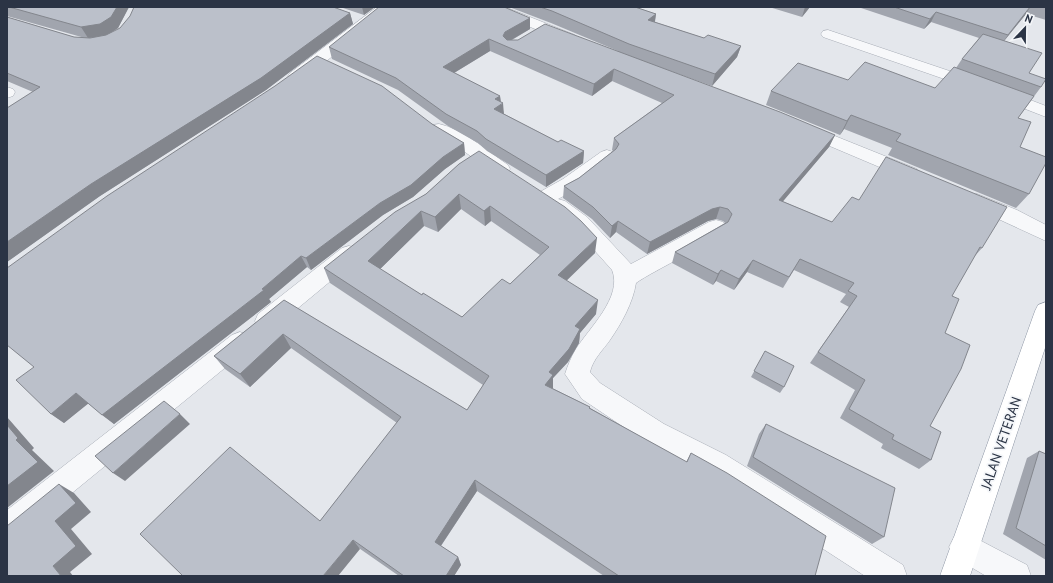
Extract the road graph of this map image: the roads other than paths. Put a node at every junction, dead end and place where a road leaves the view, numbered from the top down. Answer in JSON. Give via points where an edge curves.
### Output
{"nodes":[{"id":1,"x":386,"y":7,"type":"edge"},
{"id":2,"x":493,"y":7,"type":"edge"},
{"id":3,"x":546,"y":28,"type":"junction"},
{"id":4,"x":828,"y":34,"type":"dead end"},
{"id":5,"x":529,"y":37,"type":"edge"},
{"id":6,"x":587,"y":45,"type":"edge"},
{"id":7,"x":319,"y":60,"type":"junction"},
{"id":8,"x":341,"y":70,"type":"edge"},
{"id":9,"x":284,"y":85,"type":"edge"},
{"id":10,"x":1046,"y":112,"type":"edge"},
{"id":11,"x":422,"y":117,"type":"edge"},
{"id":12,"x":789,"y":122,"type":"edge"},
{"id":13,"x":607,"y":156,"type":"edge"},
{"id":14,"x":922,"y":178,"type":"edge"},
{"id":15,"x":966,"y":196,"type":"edge"},
{"id":16,"x":545,"y":198,"type":"junction"},
{"id":17,"x":716,"y":227,"type":"edge"},
{"id":18,"x":1046,"y":234,"type":"edge"},
{"id":19,"x":367,"y":240,"type":"edge"},
{"id":20,"x":625,"y":279,"type":"junction"},
{"id":21,"x":1046,"y":311,"type":"edge"},
{"id":22,"x":7,"y":528,"type":"edge"},
{"id":23,"x":964,"y":548,"type":"junction"},
{"id":24,"x":892,"y":576,"type":"edge"},
{"id":25,"x":955,"y":576,"type":"edge"},
{"id":26,"x":1016,"y":576,"type":"edge"}],
"edges":[{"from":1,"to":7,"type":"street","via":[[358,20],[360,29]]},
{"from":2,"to":3,"type":"street"},
{"from":3,"to":5,"type":"street"},
{"from":3,"to":6,"type":"street"},
{"from":4,"to":10,"type":"street","via":[[985,88]]},
{"from":7,"to":8,"type":"street"},
{"from":7,"to":9,"type":"street"},
{"from":11,"to":16,"type":"street","via":[[471,148],[472,161],[522,183]]},
{"from":12,"to":14,"type":"street"},
{"from":13,"to":16,"type":"street","via":[[570,184]]},
{"from":15,"to":18,"type":"street"},
{"from":16,"to":20,"type":"street","via":[[584,224],[621,264]]},
{"from":17,"to":20,"type":"street","via":[[697,240],[640,268]]},
{"from":19,"to":22,"type":"street"},
{"from":20,"to":24,"type":"street","via":[[622,295],[607,326],[579,365],[577,374],[591,390],[656,433],[716,464]]},
{"from":21,"to":23,"type":"highway","name":"JALAN VETERAN"},
{"from":23,"to":25,"type":"highway","name":"JALAN VETERAN"},
{"from":23,"to":26,"type":"street"}]}
